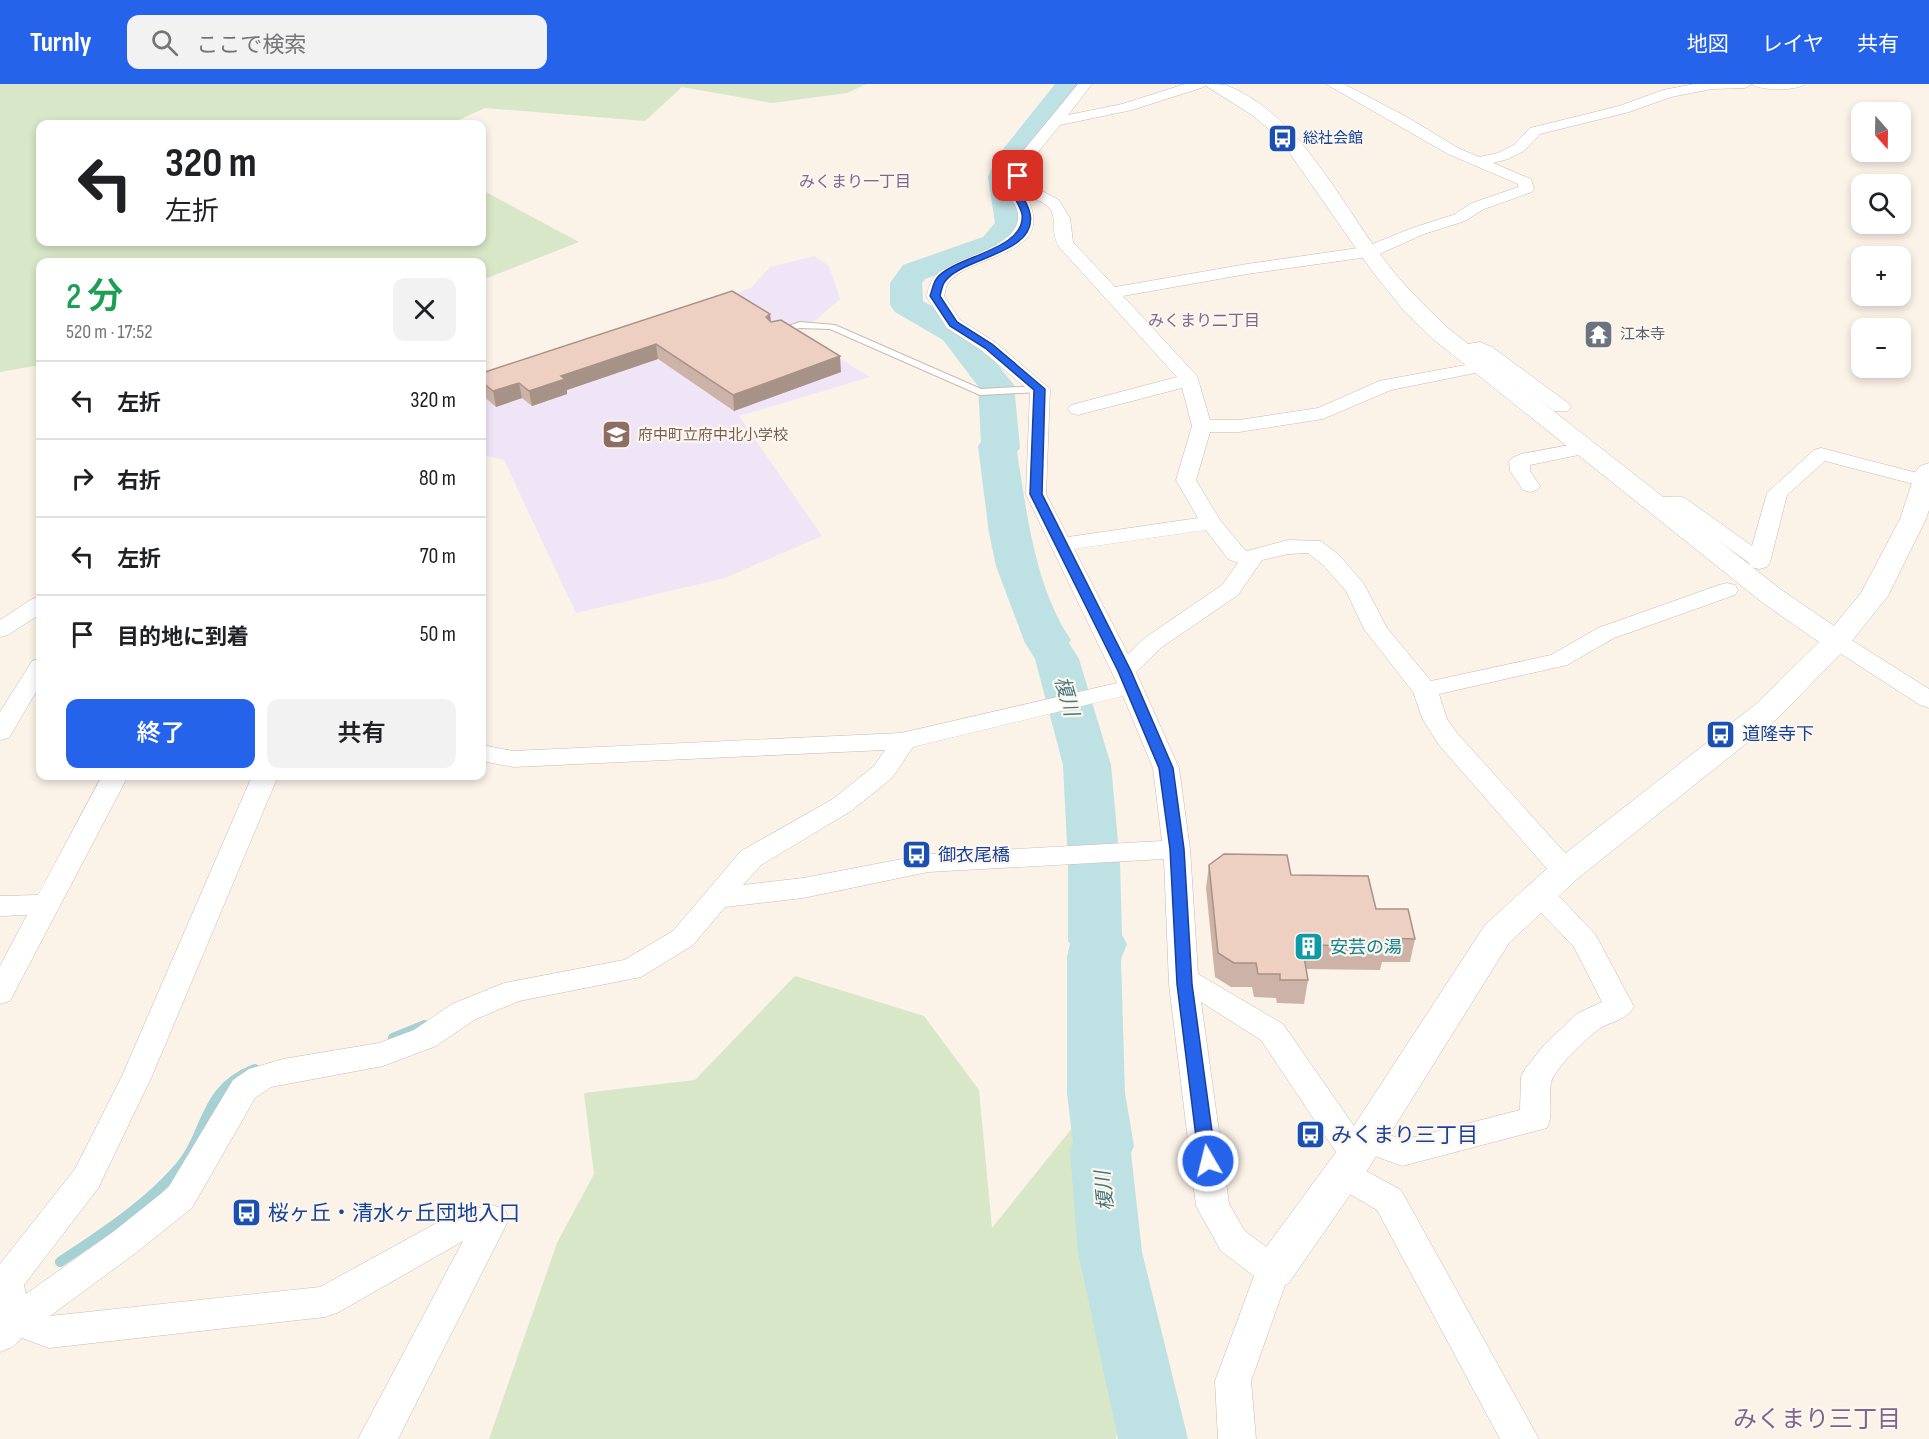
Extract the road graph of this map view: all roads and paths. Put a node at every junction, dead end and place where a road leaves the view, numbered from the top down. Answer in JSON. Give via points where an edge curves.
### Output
{"nodes":[{"id":1,"x":1085,"y":84,"type":"edge"},
{"id":2,"x":1199,"y":84,"type":"edge"},
{"id":3,"x":1212,"y":84,"type":"edge"},
{"id":4,"x":1333,"y":84,"type":"edge"},
{"id":5,"x":1745,"y":84,"type":"edge"},
{"id":6,"x":1759,"y":84,"type":"edge"},
{"id":7,"x":1798,"y":84,"type":"edge"},
{"id":8,"x":1053,"y":121,"type":"junction"},
{"id":9,"x":1481,"y":161,"type":"junction"},
{"id":10,"x":1014,"y":189,"type":"junction"},
{"id":11,"x":1369,"y":252,"type":"junction"},
{"id":12,"x":1111,"y":293,"type":"junction"},
{"id":13,"x":772,"y":332,"type":"edge"},
{"id":14,"x":1462,"y":350,"type":"junction"},
{"id":15,"x":1483,"y":366,"type":"junction"},
{"id":16,"x":1190,"y":380,"type":"junction"},
{"id":17,"x":1040,"y":389,"type":"junction"},
{"id":18,"x":1561,"y":407,"type":"dead end"},
{"id":19,"x":1078,"y":409,"type":"dead end"},
{"id":20,"x":1202,"y":426,"type":"junction"},
{"id":21,"x":1586,"y":448,"type":"junction"},
{"id":22,"x":1927,"y":476,"type":"edge"},
{"id":23,"x":1530,"y":486,"type":"dead end"},
{"id":24,"x":1657,"y":504,"type":"junction"},
{"id":25,"x":1211,"y":523,"type":"junction"},
{"id":26,"x":1062,"y":544,"type":"junction"},
{"id":27,"x":1254,"y":556,"type":"junction"},
{"id":28,"x":1727,"y":590,"type":"dead end"},
{"id":29,"x":36,"y":607,"type":"edge"},
{"id":30,"x":0,"y":630,"type":"edge"},
{"id":31,"x":1836,"y":641,"type":"junction"},
{"id":32,"x":36,"y":672,"type":"edge"},
{"id":33,"x":1127,"y":679,"type":"junction"},
{"id":34,"x":1425,"y":690,"type":"junction"},
{"id":35,"x":1929,"y":700,"type":"edge"},
{"id":36,"x":1,"y":729,"type":"edge"},
{"id":37,"x":904,"y":741,"type":"junction"},
{"id":38,"x":486,"y":754,"type":"edge"},
{"id":39,"x":113,"y":780,"type":"edge"},
{"id":40,"x":264,"y":780,"type":"edge"},
{"id":41,"x":1177,"y":849,"type":"junction"},
{"id":42,"x":1552,"y":882,"type":"junction"},
{"id":43,"x":716,"y":898,"type":"junction"},
{"id":44,"x":47,"y":905,"type":"junction"},
{"id":45,"x":0,"y":906,"type":"edge"},
{"id":46,"x":1184,"y":984,"type":"junction"},
{"id":47,"x":0,"y":993,"type":"edge"},
{"id":48,"x":1355,"y":1156,"type":"junction"},
{"id":49,"x":1273,"y":1271,"type":"junction"},
{"id":50,"x":8,"y":1329,"type":"edge"},
{"id":51,"x":377,"y":1439,"type":"edge"},
{"id":52,"x":1237,"y":1439,"type":"edge"},
{"id":53,"x":1520,"y":1439,"type":"edge"}],
"edges":[{"from":1,"to":8,"type":"street"},
{"from":2,"to":8,"type":"street","via":[[1092,117]]},
{"from":3,"to":11,"type":"street","via":[[1258,111],[1285,134]]},
{"from":4,"to":9,"type":"street","via":[[1454,151]]},
{"from":5,"to":9,"type":"street","via":[[1668,93],[1624,109],[1535,131],[1519,148]]},
{"from":6,"to":7,"type":"street"},
{"from":8,"to":10,"type":"street","via":[[1022,162]]},
{"from":9,"to":11,"type":"street","via":[[1525,182],[1526,189]]},
{"from":10,"to":12,"type":"street","via":[[1042,195],[1056,203],[1064,221],[1065,243]]},
{"from":10,"to":17,"type":"street","via":[[1026,214],[1025,227],[1000,250],[965,264],[941,280],[935,296],[953,324],[988,346]]},
{"from":11,"to":12,"type":"street"},
{"from":11,"to":14,"type":"street","via":[[1412,306]]},
{"from":12,"to":16,"type":"street"},
{"from":13,"to":17,"type":"lane","via":[[800,325],[832,327],[980,392]]},
{"from":14,"to":15,"type":"street"},
{"from":14,"to":18,"type":"street","via":[[1480,348]]},
{"from":15,"to":20,"type":"street","via":[[1386,385],[1323,413],[1248,425]]},
{"from":15,"to":21,"type":"street"},
{"from":16,"to":19,"type":"street"},
{"from":16,"to":20,"type":"street"},
{"from":17,"to":26,"type":"street","via":[[1036,494]]},
{"from":20,"to":25,"type":"street","via":[[1186,480]]},
{"from":21,"to":23,"type":"street","via":[[1519,462]]},
{"from":21,"to":24,"type":"street"},
{"from":22,"to":24,"type":"street","via":[[1821,454],[1776,494],[1760,560],[1678,502]]},
{"from":22,"to":31,"type":"street","via":[[1913,519],[1874,596]]},
{"from":24,"to":31,"type":"street","via":[[1773,597]]},
{"from":25,"to":26,"type":"street"},
{"from":25,"to":27,"type":"street","via":[[1236,554],[1244,558]]},
{"from":26,"to":33,"type":"street"},
{"from":27,"to":33,"type":"street","via":[[1230,590],[1154,642]]},
{"from":27,"to":34,"type":"street","via":[[1287,547],[1313,546],[1356,590],[1376,628]]},
{"from":28,"to":34,"type":"street","via":[[1606,633],[1559,660]]},
{"from":29,"to":30,"type":"street"},
{"from":31,"to":35,"type":"street"},
{"from":31,"to":42,"type":"street","via":[[1767,711]]},
{"from":32,"to":36,"type":"street"},
{"from":33,"to":37,"type":"street"},
{"from":33,"to":41,"type":"street","via":[[1166,768]]},
{"from":34,"to":42,"type":"street","via":[[1435,720]]},
{"from":37,"to":38,"type":"street","via":[[513,759]]},
{"from":37,"to":43,"type":"street","via":[[883,772],[842,805],[751,858]]},
{"from":39,"to":44,"type":"street"},
{"from":40,"to":50,"type":"street","via":[[137,1076],[87,1178],[6,1282]]},
{"from":41,"to":43,"type":"street","via":[[928,863],[804,888]]},
{"from":41,"to":46,"type":"street"},
{"from":42,"to":48,"type":"street","via":[[1497,934]]},
{"from":42,"to":48,"type":"street","via":[[1619,1007],[1589,1021],[1536,1077],[1536,1119],[1402,1153]]},
{"from":43,"to":50,"type":"street","via":[[683,938],[631,969],[514,991],[463,1012],[425,1038],[383,1054],[260,1078],[244,1089],[180,1198]]},
{"from":44,"to":45,"type":"street"},
{"from":44,"to":47,"type":"street"},
{"from":46,"to":48,"type":"street","via":[[1193,983],[1272,1032]]},
{"from":46,"to":49,"type":"street","via":[[1213,1206],[1233,1241]]},
{"from":48,"to":49,"type":"street"},
{"from":48,"to":53,"type":"street","via":[[1389,1200]]},
{"from":49,"to":52,"type":"street","via":[[1233,1381]]},
{"from":50,"to":51,"type":"street","via":[[49,1332],[325,1302],[465,1224],[492,1219]]}]}
